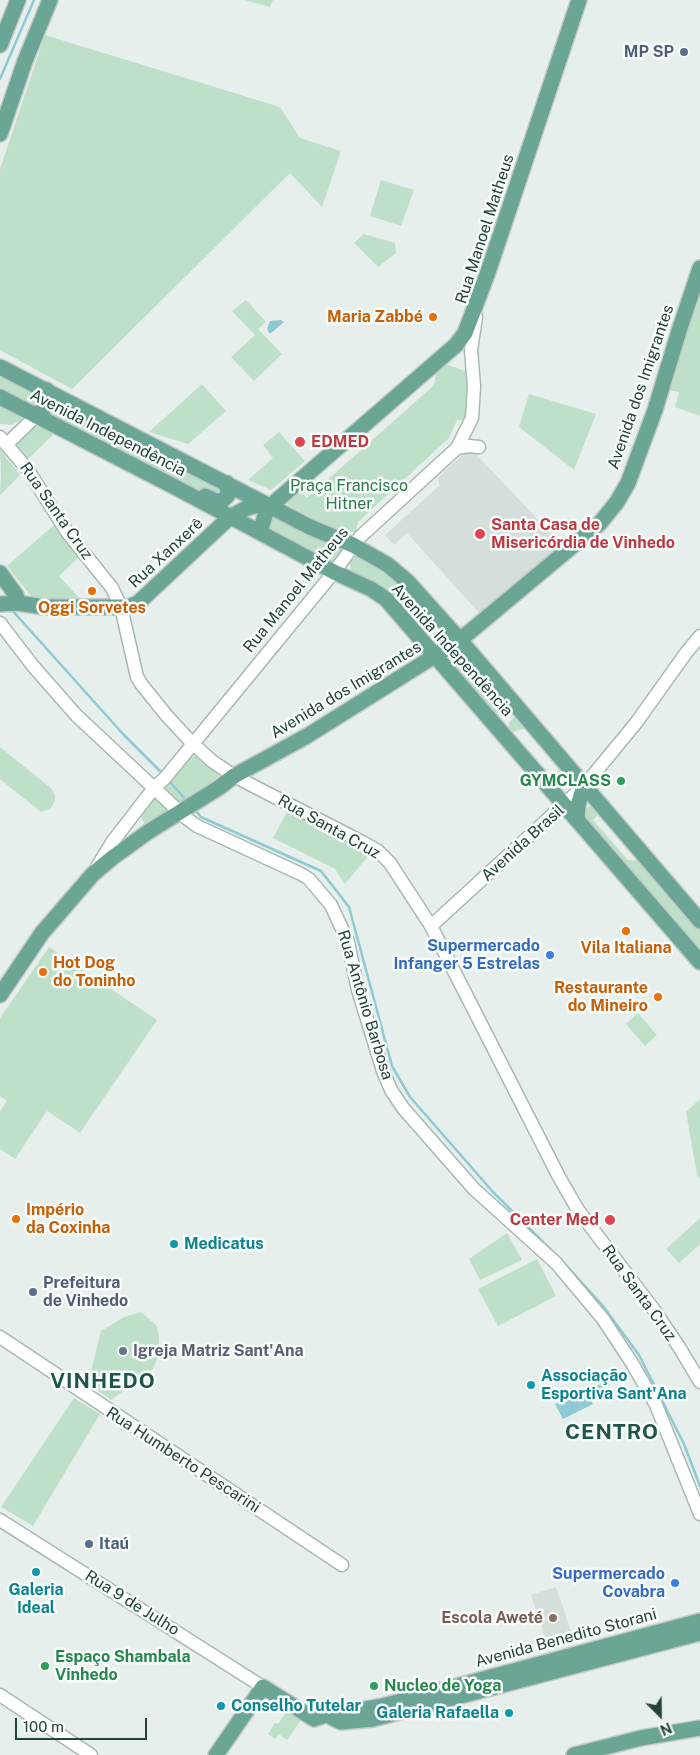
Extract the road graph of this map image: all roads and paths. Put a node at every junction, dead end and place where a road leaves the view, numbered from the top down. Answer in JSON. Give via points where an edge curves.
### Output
{"nodes":[{"id":1,"x":18,"y":0,"type":"edge"},
{"id":2,"x":50,"y":0,"type":"edge"},
{"id":3,"x":579,"y":0,"type":"edge"},
{"id":4,"x":0,"y":45,"type":"edge"},
{"id":5,"x":0,"y":134,"type":"edge"},
{"id":6,"x":700,"y":268,"type":"edge"},
{"id":7,"x":478,"y":302,"type":"junction"},
{"id":8,"x":0,"y":367,"type":"edge"},
{"id":9,"x":47,"y":390,"type":"junction"},
{"id":10,"x":0,"y":398,"type":"edge"},
{"id":11,"x":36,"y":416,"type":"junction"},
{"id":12,"x":4,"y":440,"type":"edge"},
{"id":13,"x":457,"y":448,"type":"junction"},
{"id":14,"x":479,"y":448,"type":"dead end"},
{"id":15,"x":227,"y":483,"type":"junction"},
{"id":16,"x":173,"y":486,"type":"junction"},
{"id":17,"x":271,"y":506,"type":"junction"},
{"id":18,"x":230,"y":517,"type":"junction"},
{"id":19,"x":260,"y":532,"type":"junction"},
{"id":20,"x":353,"y":545,"type":"junction"},
{"id":21,"x":334,"y":572,"type":"junction"},
{"id":22,"x":0,"y":573,"type":"edge"},
{"id":23,"x":121,"y":607,"type":"junction"},
{"id":24,"x":5,"y":611,"type":"edge"},
{"id":25,"x":700,"y":636,"type":"edge"},
{"id":26,"x":460,"y":640,"type":"junction"},
{"id":27,"x":435,"y":655,"type":"junction"},
{"id":28,"x":192,"y":744,"type":"junction"},
{"id":29,"x":234,"y":776,"type":"junction"},
{"id":30,"x":584,"y":786,"type":"junction"},
{"id":31,"x":154,"y":788,"type":"junction"},
{"id":32,"x":564,"y":806,"type":"junction"},
{"id":33,"x":188,"y":807,"type":"junction"},
{"id":34,"x":133,"y":817,"type":"junction"},
{"id":35,"x":577,"y":820,"type":"junction"},
{"id":36,"x":148,"y":832,"type":"junction"},
{"id":37,"x":93,"y":874,"type":"junction"},
{"id":38,"x":700,"y":921,"type":"edge"},
{"id":39,"x":432,"y":926,"type":"junction"},
{"id":40,"x":700,"y":962,"type":"edge"},
{"id":41,"x":0,"y":995,"type":"edge"},
{"id":42,"x":0,"y":1337,"type":"edge"},
{"id":43,"x":700,"y":1382,"type":"edge"},
{"id":44,"x":700,"y":1514,"type":"edge"},
{"id":45,"x":0,"y":1520,"type":"edge"},
{"id":46,"x":342,"y":1565,"type":"dead end"},
{"id":47,"x":700,"y":1621,"type":"edge"},
{"id":48,"x":700,"y":1633,"type":"edge"},
{"id":49,"x":262,"y":1686,"type":"junction"},
{"id":50,"x":0,"y":1694,"type":"edge"},
{"id":51,"x":325,"y":1716,"type":"junction"},
{"id":52,"x":700,"y":1728,"type":"edge"},
{"id":53,"x":91,"y":1755,"type":"edge"},
{"id":54,"x":216,"y":1755,"type":"edge"},
{"id":55,"x":574,"y":1755,"type":"edge"}],
"edges":[{"from":1,"to":4,"type":"main road"},
{"from":2,"to":5,"type":"main road"},
{"from":3,"to":7,"type":"main road","name":"Rua Manoel Matheus"},
{"from":6,"to":26,"type":"main road","name":"Avenida dos Imigrantes","via":[[655,410],[628,482],[617,502],[600,523]]},
{"from":7,"to":13,"type":"street","name":"Rua Manoel Matheus","via":[[471,350],[472,418]]},
{"from":7,"to":17,"type":"main road","via":[[465,333],[456,345]]},
{"from":8,"to":9,"type":"main road","name":"Avenida Independência"},
{"from":9,"to":11,"type":"main road","via":[[46,406]]},
{"from":9,"to":15,"type":"main road","name":"Avenida Independência"},
{"from":10,"to":11,"type":"main road","name":"Avenida Independência"},
{"from":11,"to":12,"type":"street"},
{"from":11,"to":16,"type":"main road","name":"Avenida Independência"},
{"from":12,"to":23,"type":"street","name":"Rua Santa Cruz","via":[[28,470],[67,532],[112,588]]},
{"from":13,"to":14,"type":"street"},
{"from":13,"to":20,"type":"street","name":"Rua Manoel Matheus"},
{"from":15,"to":16,"type":"main road","via":[[228,495],[219,502]]},
{"from":15,"to":17,"type":"main road","name":"Avenida Independência"},
{"from":16,"to":18,"type":"main road","name":"Avenida Independência"},
{"from":17,"to":18,"type":"main road","name":"Rua Xanxerê","via":[[258,505]]},
{"from":17,"to":19,"type":"main road","via":[[267,509]]},
{"from":17,"to":20,"type":"main road","name":"Avenida Independência"},
{"from":18,"to":19,"type":"main road","name":"Avenida Independência"},
{"from":18,"to":23,"type":"main road","name":"Rua Xanxerê","via":[[138,603]]},
{"from":19,"to":21,"type":"main road","name":"Avenida Independência"},
{"from":20,"to":21,"type":"street","name":"Rua Manoel Matheus"},
{"from":20,"to":26,"type":"main road","name":"Avenida Independência","via":[[388,565],[408,582]]},
{"from":21,"to":27,"type":"main road","name":"Avenida Independência","via":[[386,599]]},
{"from":21,"to":28,"type":"street","name":"Rua Manoel Matheus"},
{"from":22,"to":24,"type":"main road","via":[[16,595]]},
{"from":23,"to":24,"type":"main road","via":[[44,607],[33,611]]},
{"from":23,"to":28,"type":"street","name":"Rua Santa Cruz","via":[[137,677]]},
{"from":24,"to":31,"type":"street","name":"Rua Antônio Barbosa","via":[[33,666],[76,716]]},
{"from":25,"to":30,"type":"street","name":"Avenida Brasil","via":[[636,723]]},
{"from":26,"to":27,"type":"main road","name":"Avenida dos Imigrantes"},
{"from":26,"to":30,"type":"main road","name":"Avenida Independência"},
{"from":27,"to":29,"type":"main road","name":"Avenida dos Imigrantes","via":[[307,736]]},
{"from":27,"to":32,"type":"main road","name":"Avenida Independência"},
{"from":28,"to":29,"type":"street","name":"Rua Santa Cruz"},
{"from":28,"to":31,"type":"street","name":"Rua Manoel Matheus"},
{"from":29,"to":33,"type":"main road","name":"Avenida dos Imigrantes"},
{"from":29,"to":39,"type":"street","name":"Rua Santa Cruz","via":[[378,851],[390,863]]},
{"from":30,"to":32,"type":"street","name":"Avenida Brasil"},
{"from":30,"to":35,"type":"main road"},
{"from":30,"to":38,"type":"main road","name":"Avenida Independência"},
{"from":31,"to":33,"type":"street","name":"Rua Antônio Barbosa"},
{"from":31,"to":34,"type":"street","name":"Rua Manoel Matheus"},
{"from":32,"to":35,"type":"main road","name":"Avenida Independência"},
{"from":32,"to":39,"type":"street","name":"Avenida Brasil"},
{"from":33,"to":36,"type":"main road","name":"Avenida dos Imigrantes"},
{"from":33,"to":44,"type":"street","name":"Rua Antônio Barbosa","via":[[197,826],[301,874],[331,905],[348,942],[360,999],[391,1090],[402,1108],[474,1189],[556,1263],[603,1319],[656,1405]]},
{"from":34,"to":36,"type":"street"},
{"from":34,"to":37,"type":"street","name":"Rua Manoel Matheus","via":[[113,840]]},
{"from":35,"to":40,"type":"main road","name":"Avenida Independência"},
{"from":36,"to":37,"type":"main road","name":"Avenida dos Imigrantes"},
{"from":37,"to":41,"type":"main road","name":"Rua Manoel Matheus","via":[[42,933]]},
{"from":39,"to":43,"type":"street","name":"Rua Santa Cruz","via":[[578,1210],[654,1310]]},
{"from":42,"to":46,"type":"street","name":"Rua Humberto Pescarini"},
{"from":45,"to":49,"type":"street","name":"Rua 9 de Julho"},
{"from":47,"to":51,"type":"main road","name":"Avenida Benedito Storani","via":[[383,1706],[338,1711]]},
{"from":48,"to":51,"type":"main road","name":"Avenida Benedito Storani","via":[[373,1719],[341,1722]]},
{"from":49,"to":51,"type":"main road","name":"Avenida Benedito Storani","via":[[313,1719]]},
{"from":49,"to":54,"type":"main road"},
{"from":50,"to":53,"type":"street"},
{"from":52,"to":55,"type":"main road","via":[[641,1738]]}]}
